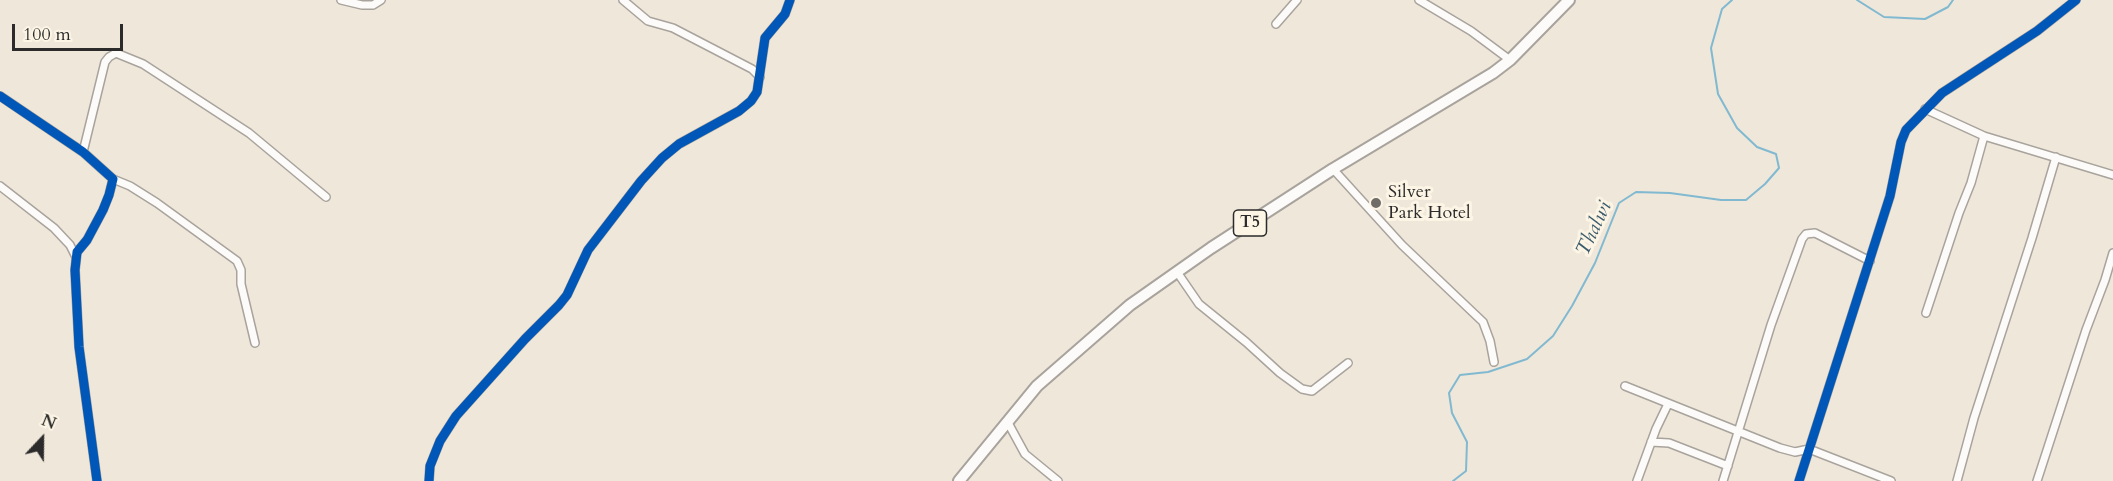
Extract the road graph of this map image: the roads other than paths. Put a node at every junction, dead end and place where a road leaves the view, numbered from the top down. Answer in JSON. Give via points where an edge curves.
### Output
{"nodes":[{"id":1,"x":341,"y":0,"type":"edge"},
{"id":2,"x":381,"y":0,"type":"edge"},
{"id":3,"x":623,"y":0,"type":"edge"},
{"id":4,"x":790,"y":0,"type":"edge"},
{"id":5,"x":1297,"y":0,"type":"edge"},
{"id":6,"x":1419,"y":0,"type":"edge"},
{"id":7,"x":1569,"y":0,"type":"edge"},
{"id":8,"x":2076,"y":0,"type":"edge"},
{"id":9,"x":1276,"y":24,"type":"dead end"},
{"id":10,"x":1510,"y":60,"type":"junction"},
{"id":11,"x":760,"y":76,"type":"junction"},
{"id":12,"x":0,"y":96,"type":"edge"},
{"id":13,"x":1924,"y":109,"type":"junction"},
{"id":14,"x":1984,"y":136,"type":"junction"},
{"id":15,"x":83,"y":152,"type":"junction"},
{"id":16,"x":2055,"y":157,"type":"junction"},
{"id":17,"x":1333,"y":169,"type":"junction"},
{"id":18,"x":2113,"y":175,"type":"edge"},
{"id":19,"x":113,"y":179,"type":"junction"},
{"id":20,"x":0,"y":186,"type":"edge"},
{"id":21,"x":326,"y":197,"type":"dead end"},
{"id":22,"x":2113,"y":253,"type":"edge"},
{"id":23,"x":76,"y":257,"type":"junction"},
{"id":24,"x":1870,"y":261,"type":"junction"},
{"id":25,"x":1178,"y":272,"type":"junction"},
{"id":26,"x":2109,"y":281,"type":"edge"},
{"id":27,"x":1926,"y":314,"type":"dead end"},
{"id":28,"x":255,"y":343,"type":"dead end"},
{"id":29,"x":1494,"y":362,"type":"dead end"},
{"id":30,"x":1348,"y":363,"type":"dead end"},
{"id":31,"x":1625,"y":386,"type":"dead end"},
{"id":32,"x":1668,"y":404,"type":"junction"},
{"id":33,"x":1007,"y":421,"type":"junction"},
{"id":34,"x":1739,"y":431,"type":"junction"},
{"id":35,"x":1651,"y":442,"type":"junction"},
{"id":36,"x":1809,"y":449,"type":"junction"},
{"id":37,"x":1728,"y":466,"type":"junction"},
{"id":38,"x":97,"y":481,"type":"edge"},
{"id":39,"x":429,"y":481,"type":"edge"},
{"id":40,"x":959,"y":481,"type":"edge"},
{"id":41,"x":1058,"y":481,"type":"edge"},
{"id":42,"x":1637,"y":481,"type":"edge"},
{"id":43,"x":1723,"y":481,"type":"edge"},
{"id":44,"x":1799,"y":481,"type":"edge"},
{"id":45,"x":1892,"y":481,"type":"edge"},
{"id":46,"x":1957,"y":481,"type":"edge"},
{"id":47,"x":2037,"y":481,"type":"edge"}],
"edges":[{"from":1,"to":2,"type":"street","via":[[373,5]]},
{"from":3,"to":11,"type":"street","via":[[648,21],[673,28]]},
{"from":4,"to":11,"type":"street","via":[[765,38]]},
{"from":5,"to":9,"type":"street"},
{"from":6,"to":10,"type":"street"},
{"from":7,"to":10,"type":"highway","number":"T5"},
{"from":8,"to":13,"type":"street"},
{"from":10,"to":17,"type":"highway","number":"T5"},
{"from":11,"to":39,"type":"street","via":[[757,92],[750,101],[679,144],[618,208],[588,250],[559,306],[456,416],[440,441],[430,466]]},
{"from":12,"to":15,"type":"street"},
{"from":13,"to":14,"type":"street"},
{"from":13,"to":24,"type":"street","via":[[1901,142]]},
{"from":14,"to":16,"type":"street"},
{"from":14,"to":27,"type":"street"},
{"from":15,"to":19,"type":"street"},
{"from":15,"to":21,"type":"street","via":[[105,62],[116,53],[143,64],[249,133]]},
{"from":16,"to":18,"type":"street"},
{"from":16,"to":46,"type":"street"},
{"from":17,"to":25,"type":"highway","number":"T5"},
{"from":17,"to":29,"type":"street","via":[[1402,245],[1483,322]]},
{"from":19,"to":23,"type":"street","via":[[103,210]]},
{"from":19,"to":28,"type":"street","via":[[157,203],[237,261]]},
{"from":20,"to":23,"type":"street","via":[[54,228]]},
{"from":22,"to":26,"type":"street"},
{"from":23,"to":38,"type":"street","via":[[79,347]]},
{"from":24,"to":34,"type":"street","via":[[1815,233],[1802,238]]},
{"from":24,"to":36,"type":"street"},
{"from":25,"to":30,"type":"street","via":[[1198,304],[1302,389],[1312,391]]},
{"from":25,"to":33,"type":"highway","number":"T5","via":[[1130,305],[1074,353],[1037,386]]},
{"from":26,"to":47,"type":"street","via":[[2085,330]]},
{"from":31,"to":32,"type":"street"},
{"from":32,"to":34,"type":"street"},
{"from":32,"to":35,"type":"street"},
{"from":33,"to":40,"type":"highway","number":"T5"},
{"from":33,"to":41,"type":"street","via":[[1025,454]]},
{"from":34,"to":36,"type":"street","via":[[1787,451]]},
{"from":34,"to":37,"type":"street"},
{"from":35,"to":37,"type":"street","via":[[1669,443]]},
{"from":35,"to":42,"type":"street"},
{"from":36,"to":44,"type":"street"},
{"from":36,"to":45,"type":"street"},
{"from":37,"to":43,"type":"street"}]}
